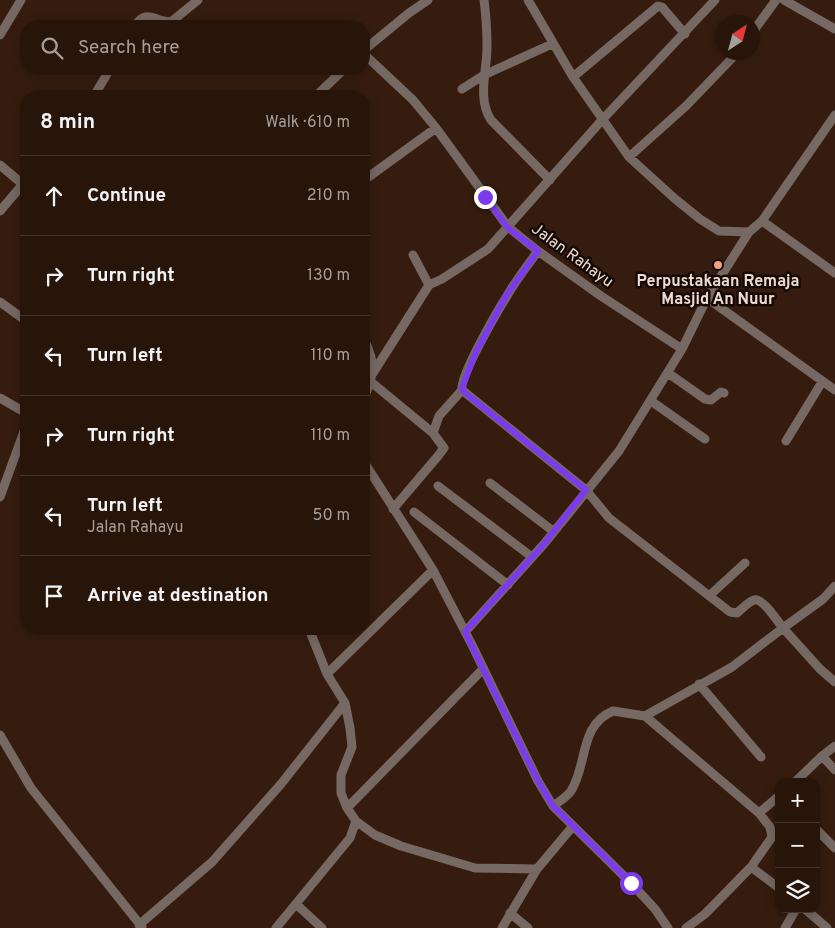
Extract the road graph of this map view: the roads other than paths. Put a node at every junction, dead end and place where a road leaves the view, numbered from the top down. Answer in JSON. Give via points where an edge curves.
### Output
{"nodes":[{"id":1,"x":21,"y":0,"type":"edge"},
{"id":2,"x":198,"y":0,"type":"edge"},
{"id":3,"x":428,"y":0,"type":"edge"},
{"id":4,"x":484,"y":0,"type":"edge"},
{"id":5,"x":528,"y":0,"type":"edge"},
{"id":6,"x":716,"y":0,"type":"edge"},
{"id":7,"x":776,"y":0,"type":"edge"},
{"id":8,"x":784,"y":0,"type":"edge"},
{"id":9,"x":138,"y":20,"type":"edge"},
{"id":10,"x":162,"y":20,"type":"edge"},
{"id":11,"x":173,"y":20,"type":"edge"},
{"id":12,"x":760,"y":22,"type":"edge"},
{"id":13,"x":835,"y":29,"type":"edge"},
{"id":14,"x":685,"y":34,"type":"junction"},
{"id":15,"x":0,"y":36,"type":"edge"},
{"id":16,"x":552,"y":44,"type":"junction"},
{"id":17,"x":370,"y":47,"type":"edge"},
{"id":18,"x":370,"y":58,"type":"edge"},
{"id":19,"x":730,"y":60,"type":"edge"},
{"id":20,"x":106,"y":75,"type":"edge"},
{"id":21,"x":338,"y":75,"type":"edge"},
{"id":22,"x":484,"y":75,"type":"junction"},
{"id":23,"x":573,"y":77,"type":"junction"},
{"id":24,"x":462,"y":89,"type":"dead end"},
{"id":25,"x":98,"y":90,"type":"edge"},
{"id":26,"x":322,"y":90,"type":"edge"},
{"id":27,"x":835,"y":114,"type":"edge"},
{"id":28,"x":602,"y":120,"type":"junction"},
{"id":29,"x":436,"y":128,"type":"junction"},
{"id":30,"x":629,"y":157,"type":"junction"},
{"id":31,"x":0,"y":165,"type":"edge"},
{"id":32,"x":370,"y":176,"type":"edge"},
{"id":33,"x":550,"y":180,"type":"junction"},
{"id":34,"x":20,"y":182,"type":"edge"},
{"id":35,"x":20,"y":191,"type":"edge"},
{"id":36,"x":0,"y":211,"type":"edge"},
{"id":37,"x":762,"y":221,"type":"junction"},
{"id":38,"x":508,"y":228,"type":"junction"},
{"id":39,"x":750,"y":232,"type":"junction"},
{"id":40,"x":538,"y":251,"type":"junction"},
{"id":41,"x":413,"y":255,"type":"dead end"},
{"id":42,"x":835,"y":273,"type":"edge"},
{"id":43,"x":429,"y":285,"type":"junction"},
{"id":44,"x":707,"y":298,"type":"junction"},
{"id":45,"x":0,"y":302,"type":"edge"},
{"id":46,"x":20,"y":316,"type":"edge"},
{"id":47,"x":682,"y":350,"type":"junction"},
{"id":48,"x":370,"y":352,"type":"edge"},
{"id":49,"x":668,"y":373,"type":"junction"},
{"id":50,"x":372,"y":377,"type":"junction"},
{"id":51,"x":370,"y":382,"type":"edge"},
{"id":52,"x":822,"y":382,"type":"junction"},
{"id":53,"x":462,"y":390,"type":"junction"},
{"id":54,"x":835,"y":390,"type":"edge"},
{"id":55,"x":724,"y":393,"type":"dead end"},
{"id":56,"x":0,"y":398,"type":"edge"},
{"id":57,"x":651,"y":401,"type":"junction"},
{"id":58,"x":20,"y":410,"type":"edge"},
{"id":59,"x":433,"y":433,"type":"junction"},
{"id":60,"x":705,"y":439,"type":"dead end"},
{"id":61,"x":786,"y":441,"type":"dead end"},
{"id":62,"x":20,"y":442,"type":"edge"},
{"id":63,"x":370,"y":472,"type":"edge"},
{"id":64,"x":490,"y":483,"type":"dead end"},
{"id":65,"x":438,"y":486,"type":"dead end"},
{"id":66,"x":586,"y":490,"type":"junction"},
{"id":67,"x":0,"y":496,"type":"edge"},
{"id":68,"x":393,"y":509,"type":"junction"},
{"id":69,"x":414,"y":512,"type":"dead end"},
{"id":70,"x":554,"y":532,"type":"junction"},
{"id":71,"x":532,"y":558,"type":"junction"},
{"id":72,"x":745,"y":563,"type":"dead end"},
{"id":73,"x":433,"y":570,"type":"junction"},
{"id":74,"x":508,"y":585,"type":"junction"},
{"id":75,"x":835,"y":586,"type":"edge"},
{"id":76,"x":709,"y":596,"type":"junction"},
{"id":77,"x":783,"y":628,"type":"junction"},
{"id":78,"x":370,"y":632,"type":"edge"},
{"id":79,"x":465,"y":632,"type":"junction"},
{"id":80,"x":311,"y":635,"type":"edge"},
{"id":81,"x":367,"y":635,"type":"edge"},
{"id":82,"x":483,"y":669,"type":"junction"},
{"id":83,"x":327,"y":674,"type":"junction"},
{"id":84,"x":835,"y":682,"type":"edge"},
{"id":85,"x":699,"y":684,"type":"junction"},
{"id":86,"x":345,"y":703,"type":"junction"},
{"id":87,"x":646,"y":716,"type":"junction"},
{"id":88,"x":0,"y":735,"type":"edge"},
{"id":89,"x":835,"y":746,"type":"edge"},
{"id":90,"x":822,"y":756,"type":"junction"},
{"id":91,"x":761,"y":757,"type":"dead end"},
{"id":92,"x":835,"y":770,"type":"edge"},
{"id":93,"x":799,"y":778,"type":"edge"},
{"id":94,"x":775,"y":800,"type":"edge"},
{"id":95,"x":553,"y":806,"type":"junction"},
{"id":96,"x":347,"y":808,"type":"junction"},
{"id":97,"x":760,"y":813,"type":"junction"},
{"id":98,"x":356,"y":821,"type":"junction"},
{"id":99,"x":572,"y":826,"type":"junction"},
{"id":100,"x":820,"y":833,"type":"edge"},
{"id":101,"x":835,"y":848,"type":"edge"},
{"id":102,"x":752,"y":867,"type":"junction"},
{"id":103,"x":538,"y":869,"type":"junction"},
{"id":104,"x":775,"y":885,"type":"edge"},
{"id":105,"x":296,"y":904,"type":"junction"},
{"id":106,"x":510,"y":913,"type":"junction"},
{"id":107,"x":794,"y":913,"type":"edge"},
{"id":108,"x":810,"y":913,"type":"edge"},
{"id":109,"x":141,"y":926,"type":"edge"},
{"id":110,"x":276,"y":928,"type":"edge"},
{"id":111,"x":322,"y":928,"type":"edge"},
{"id":112,"x":502,"y":928,"type":"edge"},
{"id":113,"x":528,"y":928,"type":"edge"},
{"id":114,"x":668,"y":928,"type":"edge"},
{"id":115,"x":686,"y":928,"type":"edge"},
{"id":116,"x":785,"y":928,"type":"edge"},
{"id":117,"x":827,"y":928,"type":"edge"}],
"edges":[{"from":1,"to":15,"type":"street"},
{"from":2,"to":11,"type":"street"},
{"from":3,"to":17,"type":"street"},
{"from":4,"to":22,"type":"street","via":[[487,48]]},
{"from":5,"to":16,"type":"street"},
{"from":6,"to":14,"type":"street"},
{"from":7,"to":12,"type":"street"},
{"from":8,"to":13,"type":"street"},
{"from":9,"to":10,"type":"street","via":[[144,16]]},
{"from":14,"to":23,"type":"street","via":[[658,6]]},
{"from":14,"to":28,"type":"street"},
{"from":16,"to":22,"type":"street"},
{"from":16,"to":23,"type":"street"},
{"from":18,"to":29,"type":"street","name":"Jalan Rahayu"},
{"from":19,"to":30,"type":"street","via":[[686,106]]},
{"from":20,"to":25,"type":"street"},
{"from":21,"to":26,"type":"street"},
{"from":22,"to":24,"type":"street"},
{"from":22,"to":33,"type":"street","via":[[488,116]]},
{"from":23,"to":28,"type":"street"},
{"from":27,"to":37,"type":"street"},
{"from":28,"to":30,"type":"street"},
{"from":28,"to":33,"type":"street"},
{"from":29,"to":32,"type":"street"},
{"from":29,"to":38,"type":"street","name":"Jalan Rahayu"},
{"from":30,"to":39,"type":"street","via":[[674,198],[719,231]]},
{"from":31,"to":34,"type":"street"},
{"from":33,"to":38,"type":"street"},
{"from":35,"to":36,"type":"street"},
{"from":37,"to":39,"type":"street"},
{"from":37,"to":42,"type":"street"},
{"from":38,"to":40,"type":"street","name":"Jalan Rahayu"},
{"from":38,"to":43,"type":"street","via":[[488,249]]},
{"from":39,"to":44,"type":"street"},
{"from":40,"to":47,"type":"street","name":"Jalan Rahayu"},
{"from":40,"to":53,"type":"street","via":[[506,296],[476,352]]},
{"from":41,"to":43,"type":"street"},
{"from":43,"to":50,"type":"street"},
{"from":44,"to":47,"type":"street"},
{"from":44,"to":52,"type":"street"},
{"from":45,"to":46,"type":"street"},
{"from":47,"to":49,"type":"street"},
{"from":48,"to":50,"type":"street"},
{"from":49,"to":55,"type":"street","via":[[704,400],[712,400]]},
{"from":49,"to":57,"type":"street"},
{"from":50,"to":51,"type":"street"},
{"from":50,"to":59,"type":"street"},
{"from":52,"to":54,"type":"street"},
{"from":52,"to":61,"type":"street"},
{"from":53,"to":59,"type":"street","via":[[439,416]]},
{"from":53,"to":66,"type":"street"},
{"from":56,"to":58,"type":"street"},
{"from":57,"to":60,"type":"street"},
{"from":57,"to":66,"type":"street","via":[[619,451]]},
{"from":59,"to":68,"type":"street","via":[[444,450]]},
{"from":62,"to":67,"type":"street"},
{"from":63,"to":68,"type":"street"},
{"from":64,"to":70,"type":"street"},
{"from":65,"to":71,"type":"street"},
{"from":66,"to":70,"type":"street"},
{"from":66,"to":76,"type":"street","via":[[610,518]]},
{"from":68,"to":73,"type":"street"},
{"from":69,"to":74,"type":"street"},
{"from":70,"to":71,"type":"street"},
{"from":71,"to":74,"type":"street"},
{"from":72,"to":76,"type":"street"},
{"from":73,"to":78,"type":"street"},
{"from":73,"to":79,"type":"street"},
{"from":74,"to":79,"type":"street"},
{"from":75,"to":77,"type":"street"},
{"from":76,"to":77,"type":"street","via":[[733,614],[758,600]]},
{"from":77,"to":84,"type":"street"},
{"from":77,"to":85,"type":"street","via":[[738,663]]},
{"from":79,"to":82,"type":"street"},
{"from":80,"to":83,"type":"street"},
{"from":81,"to":83,"type":"street"},
{"from":82,"to":95,"type":"street"},
{"from":82,"to":96,"type":"street"},
{"from":83,"to":86,"type":"street"},
{"from":85,"to":87,"type":"street"},
{"from":85,"to":91,"type":"street"},
{"from":86,"to":96,"type":"street","via":[[352,747],[341,775],[341,793]]},
{"from":86,"to":109,"type":"street","via":[[281,784],[212,862]]},
{"from":87,"to":95,"type":"street","via":[[613,711],[597,721],[571,791]]},
{"from":87,"to":97,"type":"street"},
{"from":88,"to":109,"type":"street","via":[[31,788]]},
{"from":89,"to":90,"type":"street"},
{"from":90,"to":92,"type":"street"},
{"from":90,"to":93,"type":"street"},
{"from":94,"to":97,"type":"street"},
{"from":95,"to":99,"type":"street"},
{"from":96,"to":98,"type":"street"},
{"from":97,"to":102,"type":"street","via":[[770,827],[772,837]]},
{"from":98,"to":103,"type":"street","via":[[375,835],[400,846],[475,868]]},
{"from":98,"to":105,"type":"street","via":[[350,838]]},
{"from":99,"to":103,"type":"street"},
{"from":99,"to":114,"type":"street","via":[[631,883]]},
{"from":100,"to":101,"type":"street"},
{"from":102,"to":104,"type":"street"},
{"from":102,"to":115,"type":"street","via":[[705,914]]},
{"from":103,"to":106,"type":"street"},
{"from":105,"to":110,"type":"street"},
{"from":105,"to":111,"type":"street"},
{"from":106,"to":112,"type":"street"},
{"from":106,"to":113,"type":"street"},
{"from":107,"to":116,"type":"street"},
{"from":108,"to":117,"type":"street"}]}
